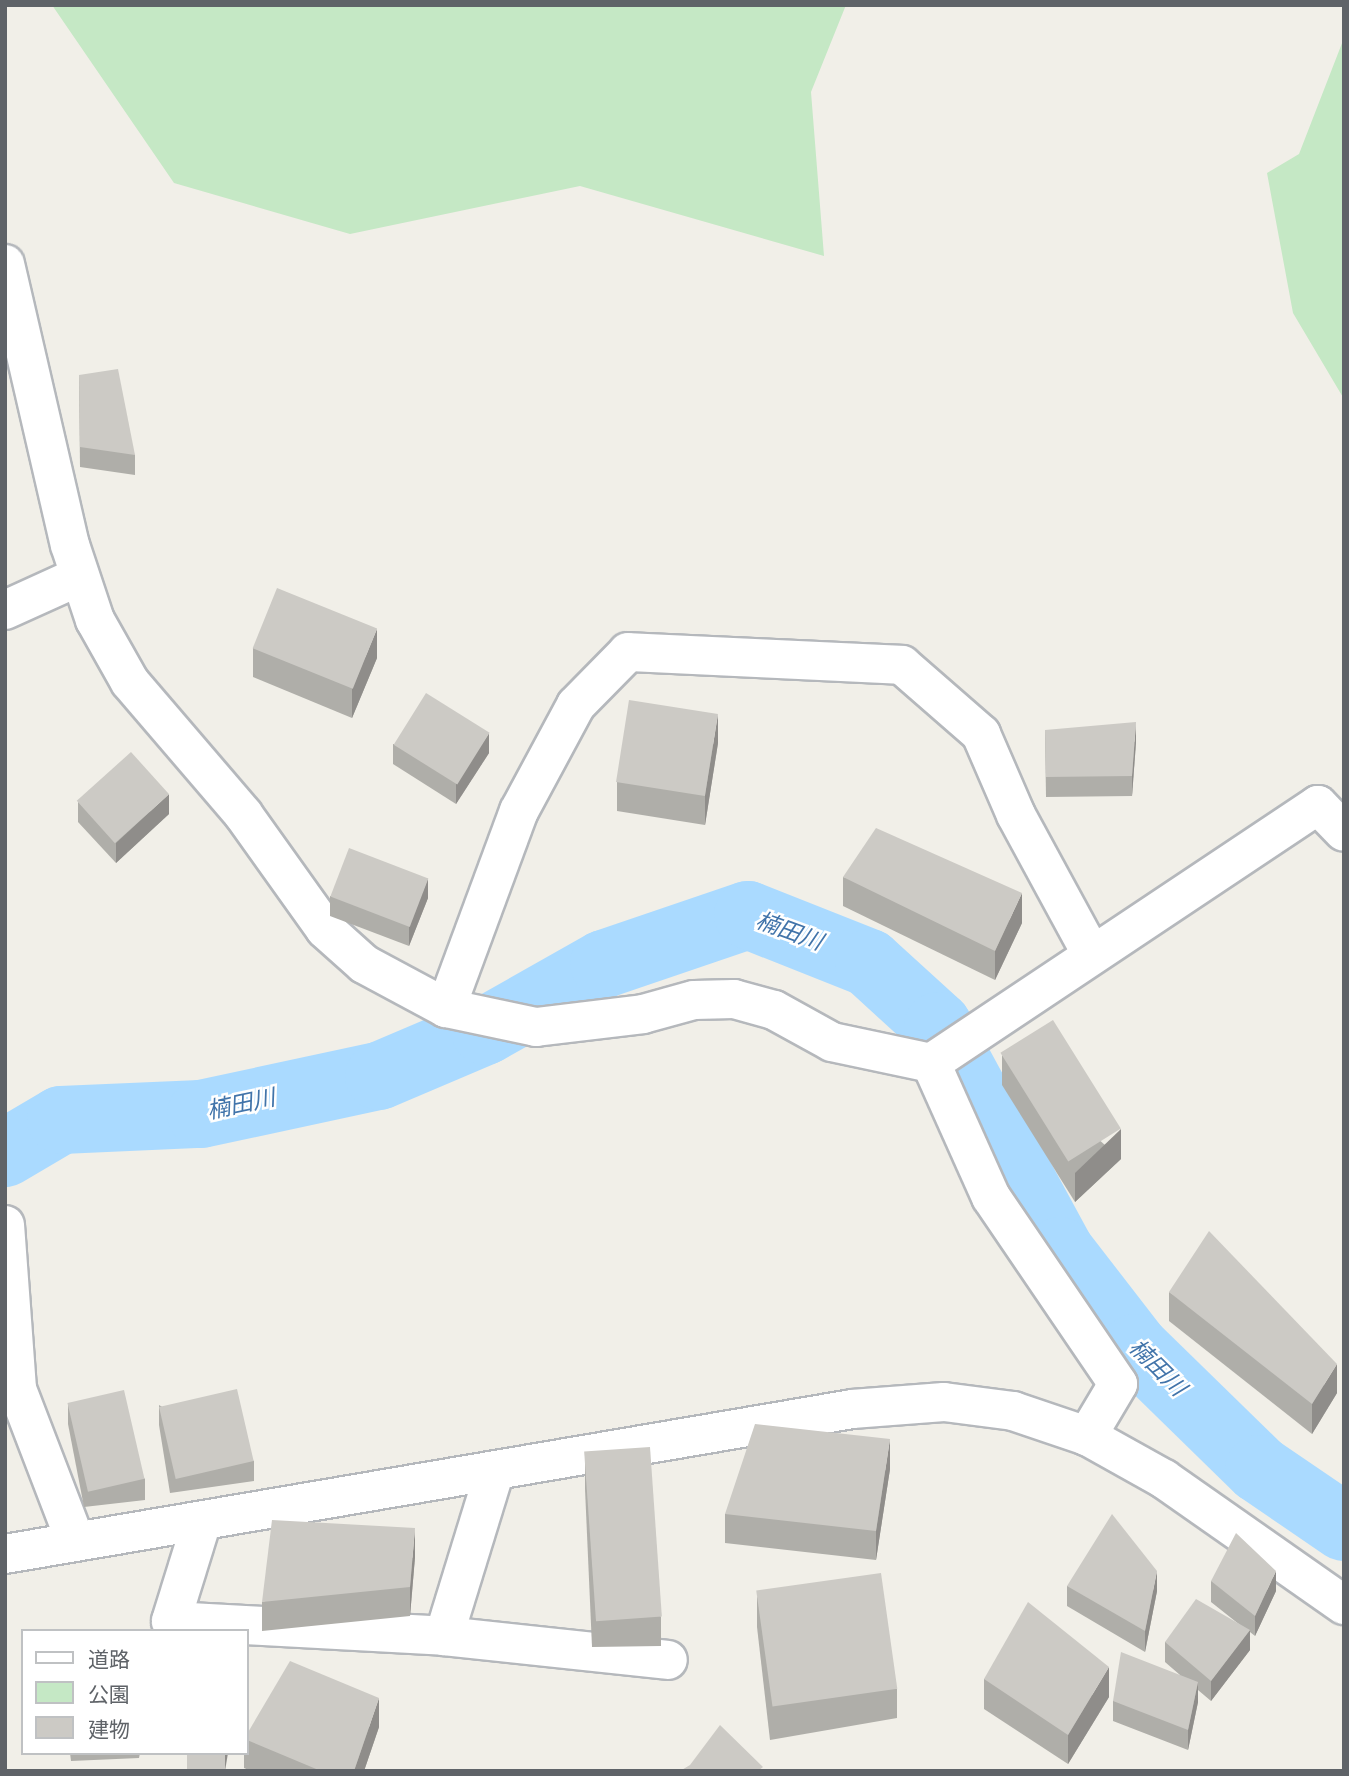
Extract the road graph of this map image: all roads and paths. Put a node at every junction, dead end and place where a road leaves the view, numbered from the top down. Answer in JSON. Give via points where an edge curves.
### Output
{"nodes":[{"id":1,"x":5,"y":264,"type":"edge"},
{"id":2,"x":80,"y":576,"type":"junction"},
{"id":3,"x":5,"y":611,"type":"edge"},
{"id":4,"x":1344,"y":832,"type":"edge"},
{"id":5,"x":1090,"y":953,"type":"junction"},
{"id":6,"x":446,"y":1008,"type":"junction"},
{"id":7,"x":949,"y":1050,"type":"junction"},
{"id":8,"x":5,"y":1225,"type":"edge"},
{"id":9,"x":1087,"y":1436,"type":"junction"},
{"id":10,"x":494,"y":1473,"type":"junction"},
{"id":11,"x":202,"y":1521,"type":"junction"},
{"id":12,"x":75,"y":1540,"type":"junction"},
{"id":13,"x":5,"y":1554,"type":"edge"},
{"id":14,"x":1344,"y":1605,"type":"edge"},
{"id":15,"x":444,"y":1636,"type":"junction"},
{"id":16,"x":668,"y":1660,"type":"dead end"}],
"edges":[{"from":1,"to":2,"type":"street"},
{"from":2,"to":3,"type":"street"},
{"from":2,"to":6,"type":"street","via":[[95,620],[130,682],[243,814],[325,929],[364,964]]},
{"from":4,"to":5,"type":"street","via":[[1318,805]]},
{"from":5,"to":6,"type":"street","via":[[1016,815],[981,734],[902,666],[628,652],[576,705],[519,811]]},
{"from":5,"to":7,"type":"street"},
{"from":6,"to":7,"type":"street","via":[[536,1027],[643,1014],[694,1000],[734,999],[774,1010],[832,1042]]},
{"from":7,"to":9,"type":"street","via":[[991,1197],[1118,1384]]},
{"from":8,"to":12,"type":"street","via":[[17,1389]]},
{"from":9,"to":10,"type":"street","via":[[1013,1411],[944,1402],[852,1409]]},
{"from":9,"to":14,"type":"street","via":[[1174,1486]]},
{"from":10,"to":11,"type":"street"},
{"from":10,"to":15,"type":"street"},
{"from":11,"to":12,"type":"street"},
{"from":11,"to":15,"type":"street","via":[[171,1621]]},
{"from":12,"to":13,"type":"street"},
{"from":15,"to":16,"type":"street"}]}
